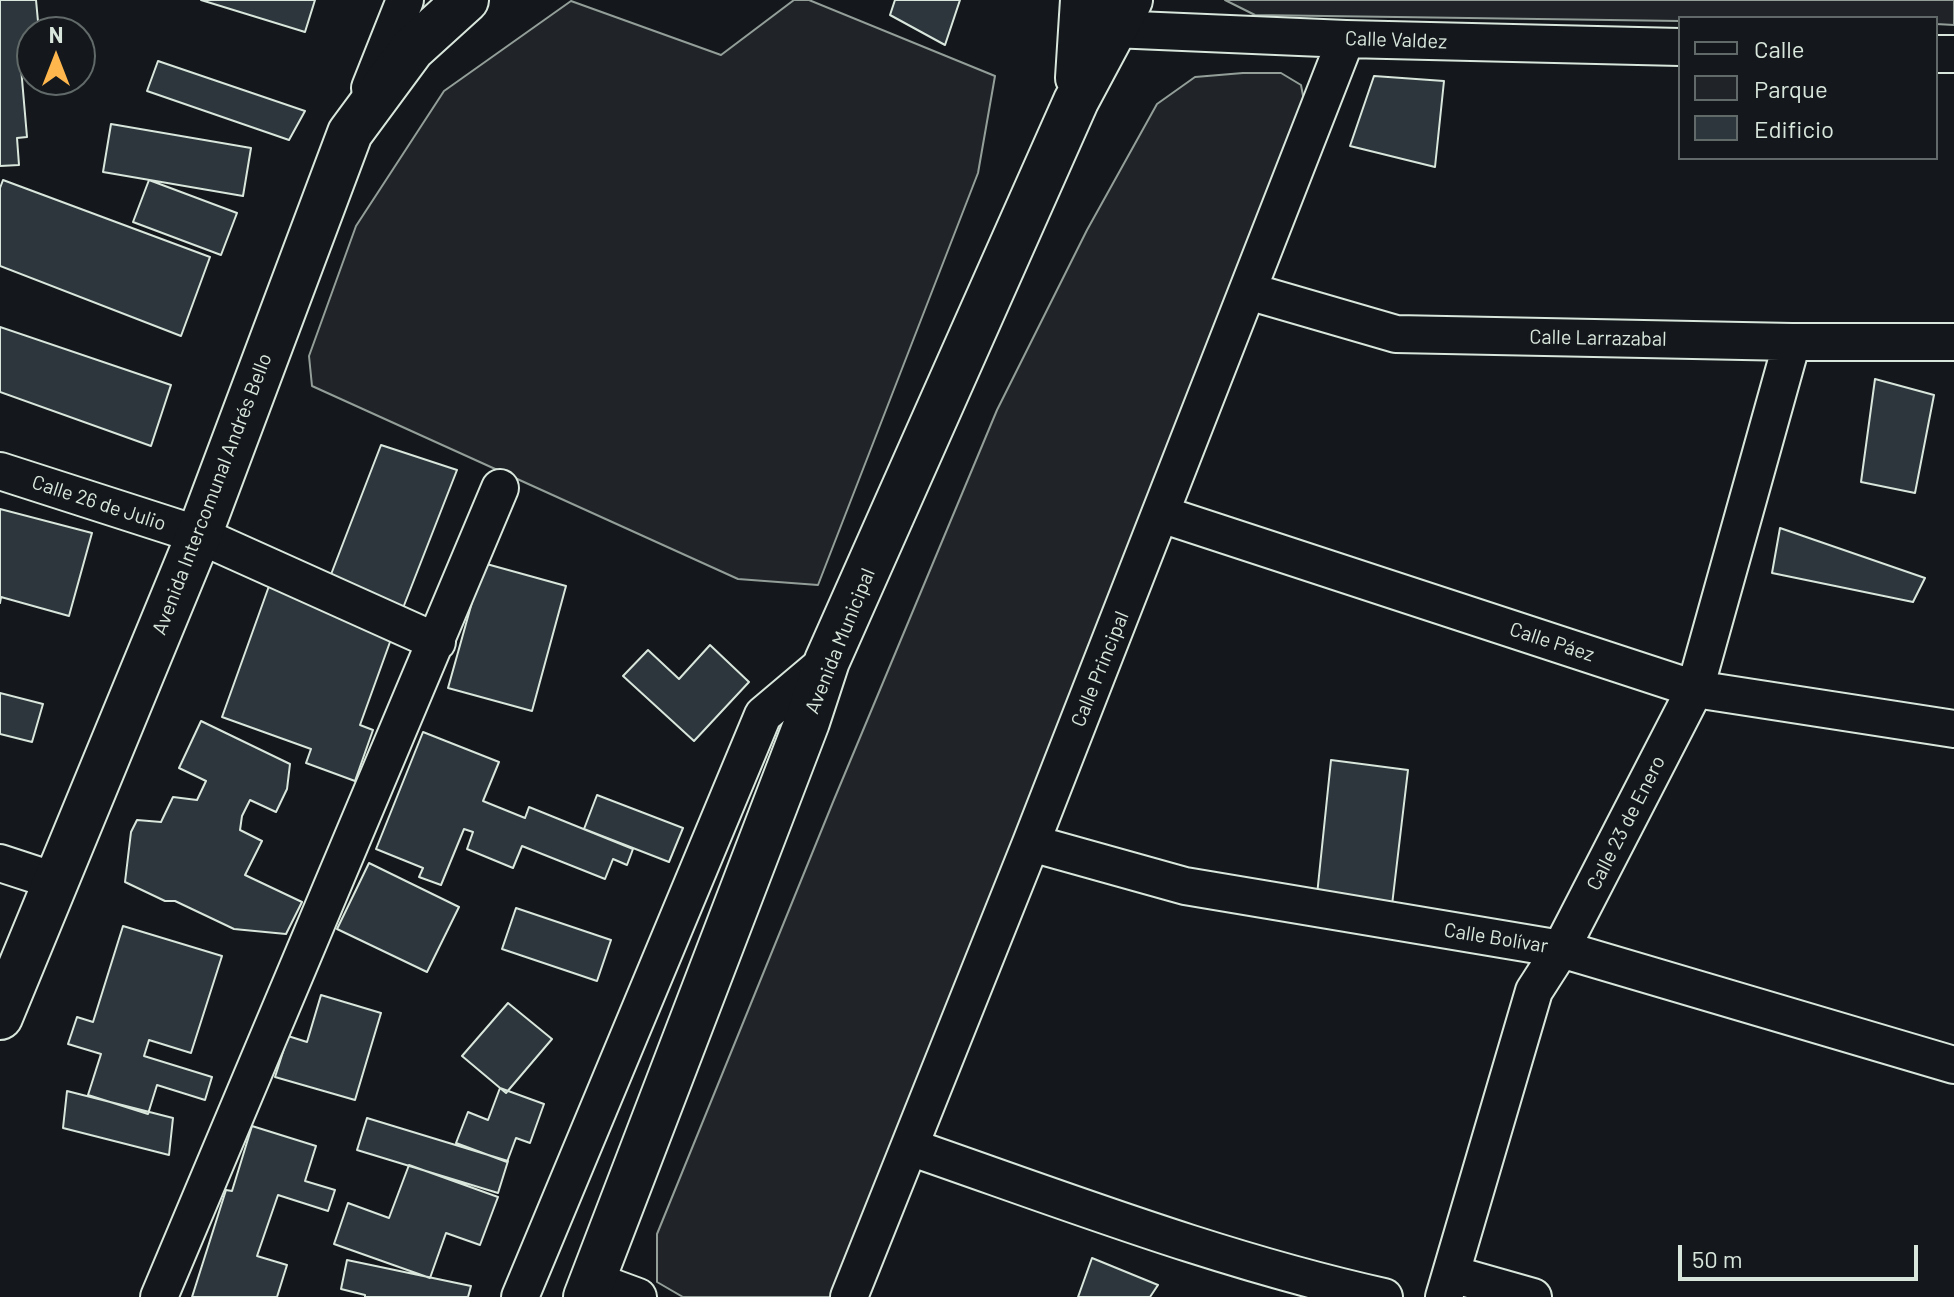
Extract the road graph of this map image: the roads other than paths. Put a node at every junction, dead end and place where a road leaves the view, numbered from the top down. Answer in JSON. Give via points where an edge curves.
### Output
{"nodes":[{"id":1,"x":405,"y":0,"type":"edge"},
{"id":2,"x":466,"y":0,"type":"edge"},
{"id":3,"x":1109,"y":10,"type":"edge"},
{"id":4,"x":1346,"y":39,"type":"junction"},
{"id":5,"x":1678,"y":47,"type":"edge"},
{"id":6,"x":350,"y":133,"type":"junction"},
{"id":7,"x":1248,"y":291,"type":"junction"},
{"id":8,"x":1792,"y":342,"type":"junction"},
{"id":9,"x":1954,"y":342,"type":"edge"},
{"id":10,"x":0,"y":471,"type":"edge"},
{"id":11,"x":500,"y":488,"type":"dead end"},
{"id":12,"x":1161,"y":514,"type":"junction"},
{"id":13,"x":199,"y":535,"type":"junction"},
{"id":14,"x":437,"y":642,"type":"junction"},
{"id":15,"x":827,"y":661,"type":"junction"},
{"id":16,"x":1695,"y":689,"type":"junction"},
{"id":17,"x":1954,"y":729,"type":"edge"},
{"id":18,"x":1031,"y":843,"type":"junction"},
{"id":19,"x":0,"y":863,"type":"edge"},
{"id":20,"x":55,"y":881,"type":"junction"},
{"id":21,"x":1561,"y":949,"type":"junction"},
{"id":22,"x":0,"y":1017,"type":"edge"},
{"id":23,"x":1954,"y":1065,"type":"edge"},
{"id":24,"x":910,"y":1147,"type":"junction"},
{"id":25,"x":1448,"y":1286,"type":"edge"},
{"id":26,"x":589,"y":1288,"type":"edge"},
{"id":27,"x":159,"y":1297,"type":"edge"},
{"id":28,"x":520,"y":1297,"type":"edge"},
{"id":29,"x":638,"y":1297,"type":"edge"},
{"id":30,"x":849,"y":1297,"type":"edge"},
{"id":31,"x":1384,"y":1297,"type":"edge"},
{"id":32,"x":1533,"y":1297,"type":"edge"}],
"edges":[{"from":1,"to":6,"type":"street"},
{"from":2,"to":6,"type":"highway","name":"Avenida Intercomunal Andrés Bello","via":[[412,49]]},
{"from":3,"to":4,"type":"street","name":"Calle Valdez"},
{"from":3,"to":15,"type":"highway","name":"Avenida Municipal","via":[[1076,101]]},
{"from":4,"to":5,"type":"street","name":"Calle Valdez"},
{"from":4,"to":7,"type":"street","name":"Calle Principal"},
{"from":6,"to":13,"type":"highway","name":"Avenida Intercomunal Andrés Bello"},
{"from":7,"to":8,"type":"street","name":"Calle Larrazabal","via":[[1396,334]]},
{"from":7,"to":12,"type":"street","name":"Calle Principal"},
{"from":8,"to":9,"type":"street","name":"Calle Larrazabal"},
{"from":8,"to":16,"type":"street","name":"Calle 23 de Enero"},
{"from":10,"to":13,"type":"street","name":"Calle 26 de Julio"},
{"from":11,"to":14,"type":"street"},
{"from":12,"to":16,"type":"street","name":"Calle Páez"},
{"from":12,"to":18,"type":"street","name":"Calle Principal"},
{"from":13,"to":14,"type":"street","name":"Calle 26 de Julio"},
{"from":13,"to":20,"type":"highway","name":"Avenida Intercomunal Andrés Bello"},
{"from":14,"to":27,"type":"street"},
{"from":15,"to":26,"type":"highway","name":"Avenida Municipal"},
{"from":15,"to":28,"type":"street","via":[[763,715]]},
{"from":16,"to":17,"type":"street","name":"Calle Páez"},
{"from":16,"to":21,"type":"street","name":"Calle 23 de Enero"},
{"from":18,"to":21,"type":"street","name":"Calle Bolívar","via":[[1185,886]]},
{"from":18,"to":24,"type":"street","name":"Calle Principal"},
{"from":19,"to":20,"type":"street"},
{"from":20,"to":22,"type":"highway","name":"Avenida Intercomunal Andrés Bello"},
{"from":21,"to":23,"type":"street","name":"Calle Bolívar"},
{"from":21,"to":25,"type":"street","name":"Calle 23 de Enero","via":[[1534,991]]},
{"from":24,"to":30,"type":"street","name":"Calle Principal"},
{"from":24,"to":31,"type":"street","via":[[1174,1239]]},
{"from":25,"to":32,"type":"street"},
{"from":26,"to":29,"type":"street"}]}
